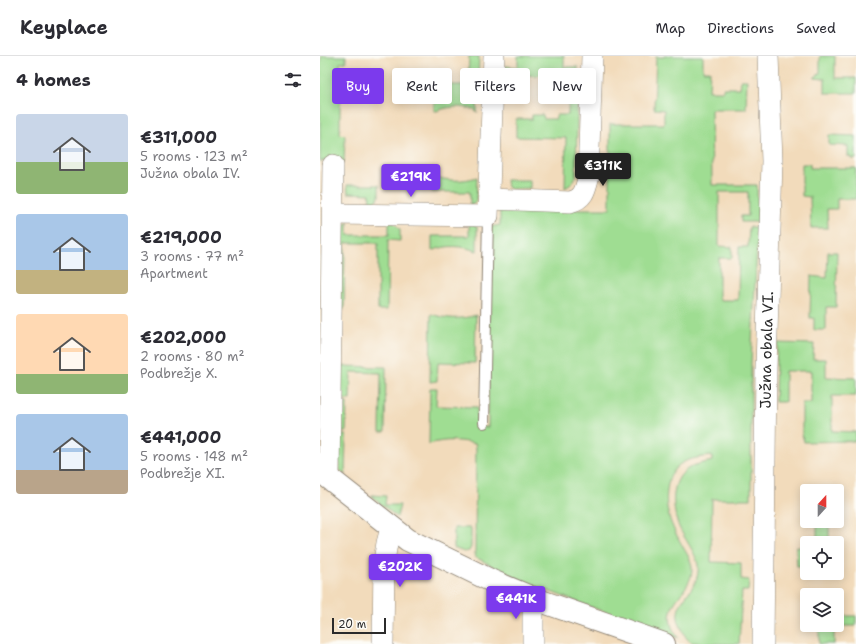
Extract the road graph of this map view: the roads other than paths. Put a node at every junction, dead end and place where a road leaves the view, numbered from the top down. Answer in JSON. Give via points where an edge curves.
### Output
{"nodes":[{"id":1,"x":494,"y":56,"type":"edge"},
{"id":2,"x":592,"y":56,"type":"edge"},
{"id":3,"x":768,"y":56,"type":"edge"},
{"id":4,"x":333,"y":165,"type":"dead end"},
{"id":5,"x":489,"y":208,"type":"junction"},
{"id":6,"x":332,"y":214,"type":"junction"},
{"id":7,"x":484,"y":423,"type":"dead end"},
{"id":8,"x":325,"y":474,"type":"edge"},
{"id":9,"x":391,"y":528,"type":"junction"},
{"id":10,"x":535,"y":599,"type":"junction"},
{"id":11,"x":383,"y":644,"type":"edge"},
{"id":12,"x":533,"y":644,"type":"edge"},
{"id":13,"x":664,"y":644,"type":"edge"},
{"id":14,"x":763,"y":644,"type":"edge"}],
"edges":[{"from":1,"to":5,"type":"street"},
{"from":2,"to":5,"type":"street","via":[[588,179],[578,200]]},
{"from":3,"to":14,"type":"street","name":"Južna obala VI.","via":[[772,161],[766,368]]},
{"from":4,"to":6,"type":"street"},
{"from":5,"to":6,"type":"street"},
{"from":5,"to":7,"type":"lane"},
{"from":6,"to":8,"type":"street"},
{"from":8,"to":9,"type":"street"},
{"from":9,"to":10,"type":"street","via":[[408,540]]},
{"from":9,"to":11,"type":"street","via":[[384,561]]},
{"from":10,"to":12,"type":"street"},
{"from":10,"to":13,"type":"street"}]}
